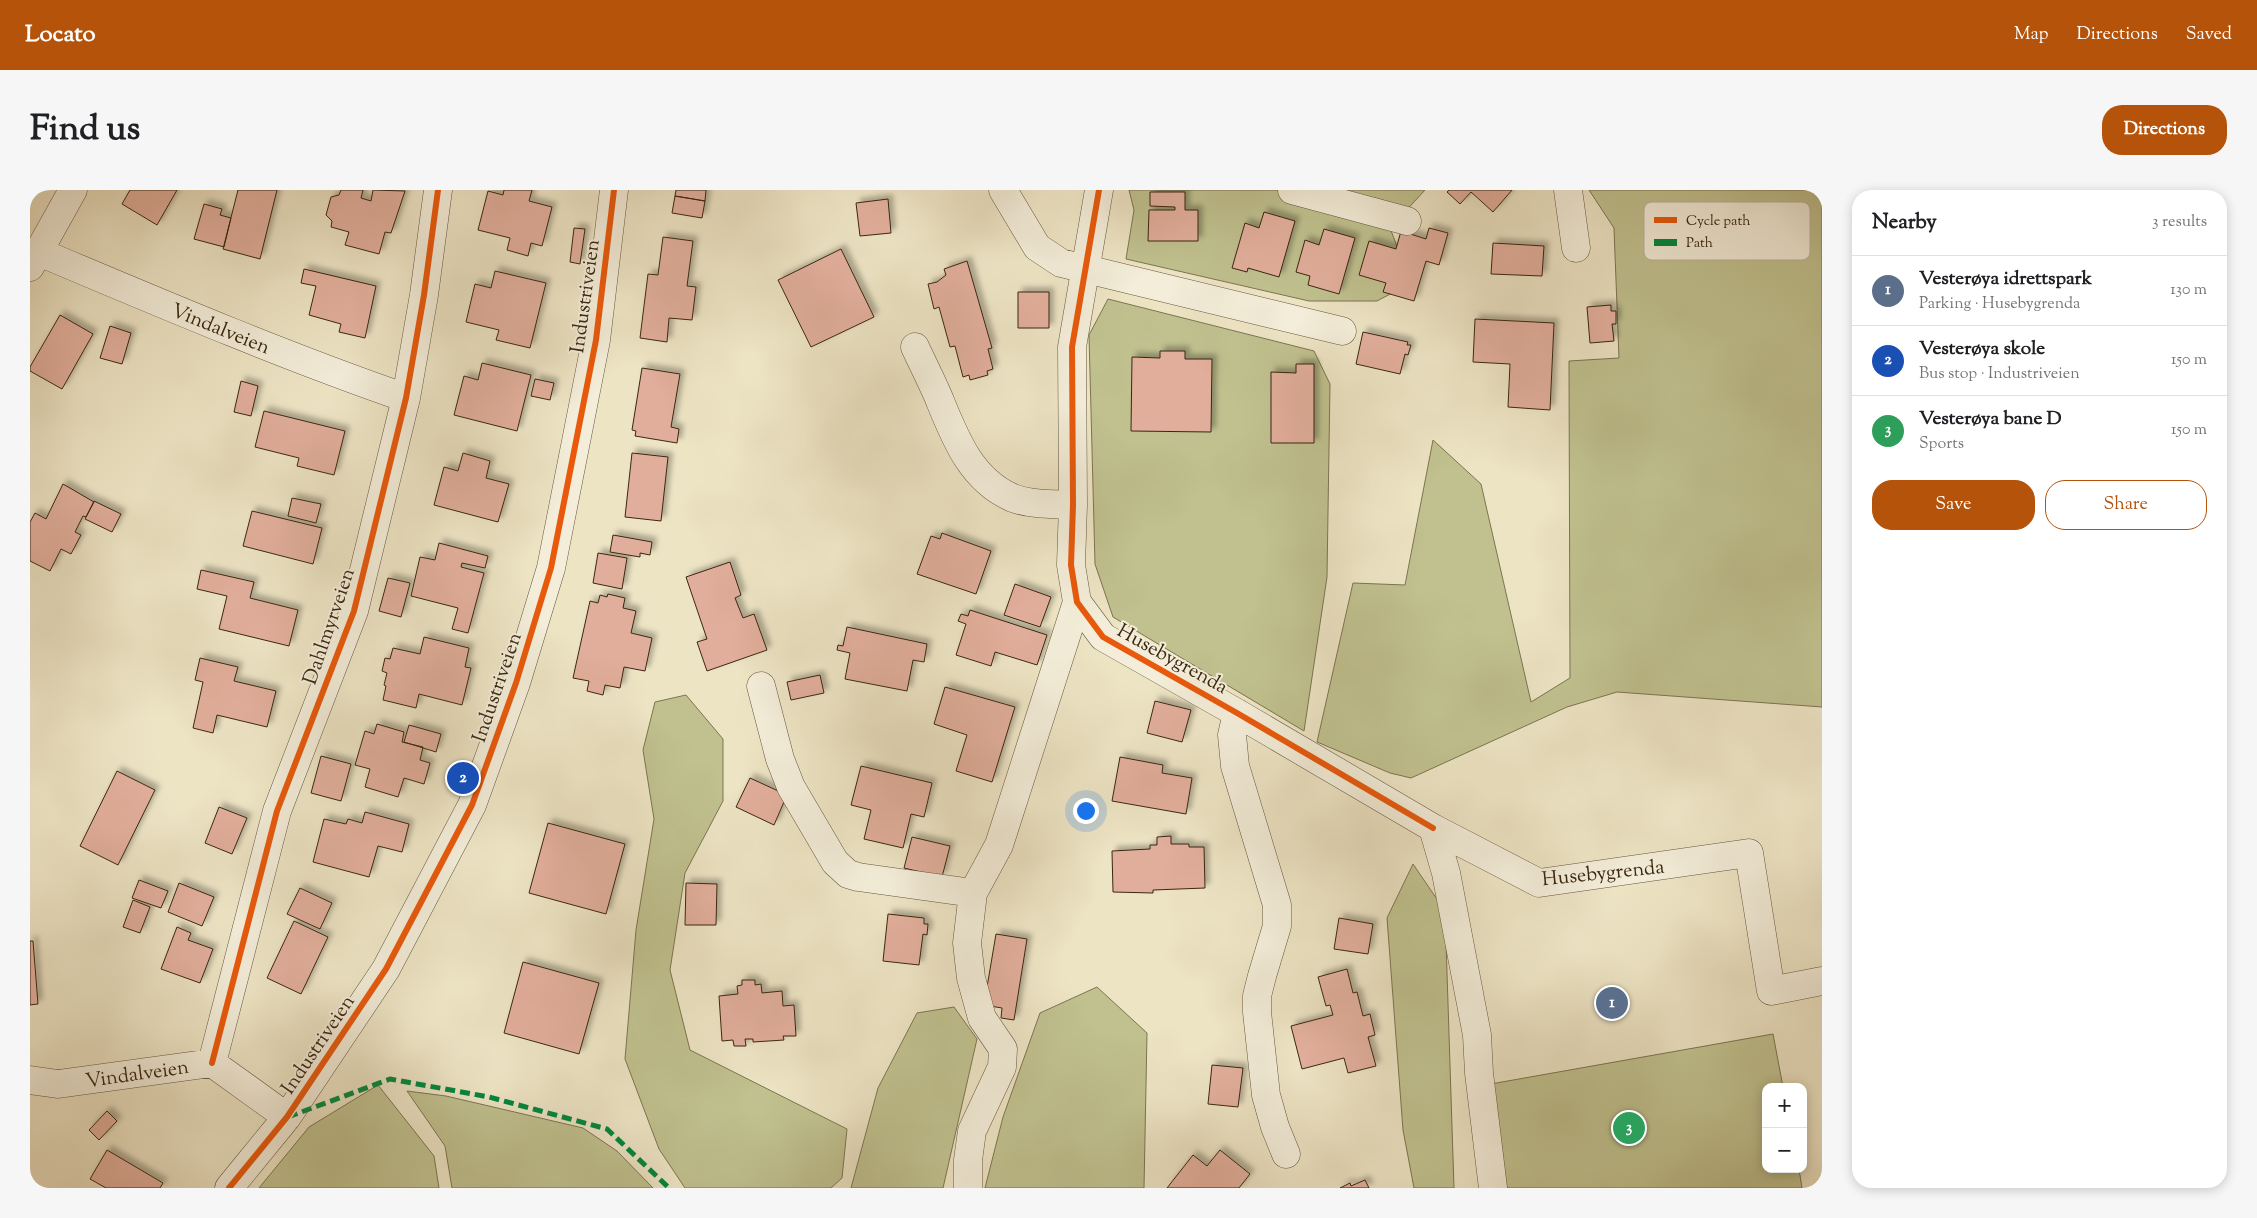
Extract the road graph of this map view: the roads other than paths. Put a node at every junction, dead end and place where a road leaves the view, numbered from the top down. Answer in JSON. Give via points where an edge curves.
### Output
{"nodes":[{"id":1,"x":73,"y":190,"type":"edge"},
{"id":2,"x":438,"y":190,"type":"edge"},
{"id":3,"x":614,"y":190,"type":"edge"},
{"id":4,"x":1003,"y":190,"type":"edge"},
{"id":5,"x":1098,"y":190,"type":"edge"},
{"id":6,"x":1292,"y":190,"type":"edge"},
{"id":7,"x":1568,"y":190,"type":"edge"},
{"id":8,"x":1406,"y":221,"type":"dead end"},
{"id":9,"x":1576,"y":248,"type":"dead end"},
{"id":10,"x":34,"y":259,"type":"edge"},
{"id":11,"x":1086,"y":268,"type":"junction"},
{"id":12,"x":1342,"y":331,"type":"dead end"},
{"id":13,"x":915,"y":347,"type":"dead end"},
{"id":14,"x":406,"y":398,"type":"junction"},
{"id":15,"x":1073,"y":505,"type":"junction"},
{"id":16,"x":1077,"y":602,"type":"junction"},
{"id":17,"x":761,"y":686,"type":"dead end"},
{"id":18,"x":1237,"y":713,"type":"junction"},
{"id":19,"x":1433,"y":828,"type":"junction"},
{"id":20,"x":973,"y":893,"type":"junction"},
{"id":21,"x":1822,"y":981,"type":"edge"},
{"id":22,"x":212,"y":1063,"type":"junction"},
{"id":23,"x":30,"y":1080,"type":"edge"},
{"id":24,"x":287,"y":1117,"type":"junction"},
{"id":25,"x":1286,"y":1154,"type":"dead end"},
{"id":26,"x":229,"y":1188,"type":"edge"},
{"id":27,"x":968,"y":1188,"type":"edge"},
{"id":28,"x":1493,"y":1188,"type":"edge"}],
"edges":[{"from":1,"to":10,"type":"street","name":"Vindalveien"},
{"from":2,"to":14,"type":"street","name":"Dahlmyrveien"},
{"from":3,"to":24,"type":"street","name":"Industriveien","via":[[589,378],[551,568],[516,683],[472,805],[386,969]]},
{"from":4,"to":11,"type":"street","via":[[1037,247],[1062,263]]},
{"from":5,"to":11,"type":"street","name":"Husebygrenda"},
{"from":6,"to":8,"type":"street"},
{"from":7,"to":9,"type":"street"},
{"from":10,"to":14,"type":"street","name":"Vindalveien"},
{"from":11,"to":12,"type":"street"},
{"from":11,"to":15,"type":"street","name":"Husebygrenda","via":[[1072,347]]},
{"from":13,"to":15,"type":"street","via":[[956,440],[986,481],[1003,493],[1026,502]]},
{"from":14,"to":22,"type":"street","name":"Dahlmyrveien","via":[[354,611],[277,811]]},
{"from":15,"to":16,"type":"street","name":"Husebygrenda","via":[[1071,564]]},
{"from":16,"to":18,"type":"street","name":"Husebygrenda","via":[[1103,637]]},
{"from":16,"to":20,"type":"street","name":"Husebygrenda","via":[[999,845]]},
{"from":17,"to":20,"type":"street","via":[[791,787],[835,862],[848,874],[858,877]]},
{"from":18,"to":19,"type":"street","name":"Husebygrenda"},
{"from":18,"to":25,"type":"street","via":[[1232,735],[1235,766],[1277,905],[1277,926],[1257,996],[1257,1012],[1266,1095]]},
{"from":19,"to":21,"type":"street","name":"Husebygrenda","via":[[1539,882],[1749,853],[1771,991]]},
{"from":19,"to":28,"type":"street","via":[[1446,873],[1477,1035]]},
{"from":20,"to":27,"type":"street","name":"Husebygrenda","via":[[967,943],[971,978],[982,1018],[1003,1049],[1002,1067],[972,1131]]},
{"from":22,"to":23,"type":"street","name":"Vindalveien","via":[[58,1084]]},
{"from":22,"to":24,"type":"street","name":"Vindalveien"},
{"from":24,"to":26,"type":"street","name":"Industriveien"}]}
